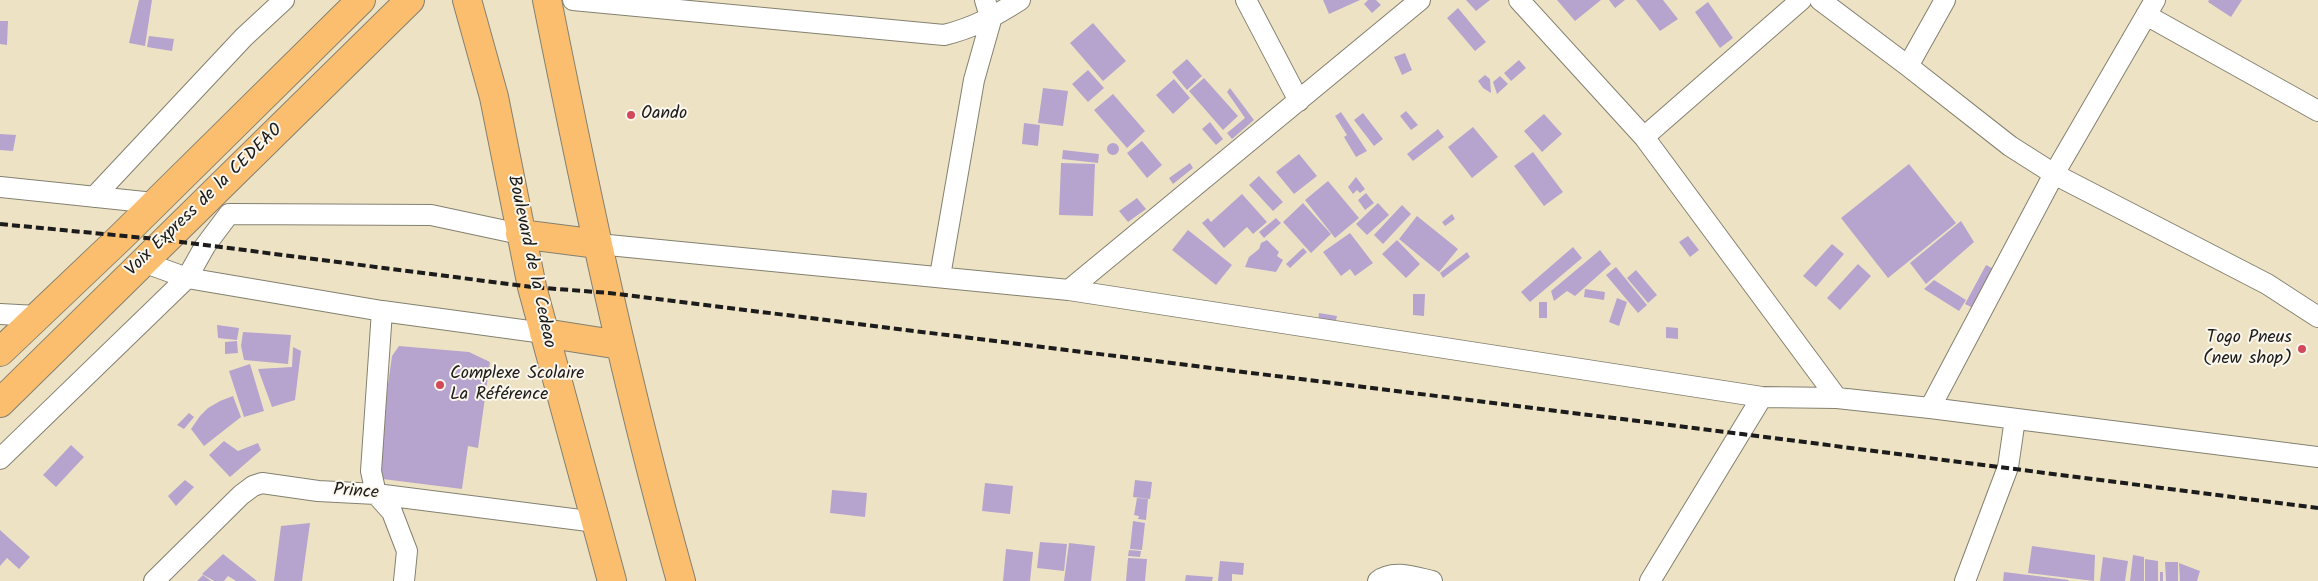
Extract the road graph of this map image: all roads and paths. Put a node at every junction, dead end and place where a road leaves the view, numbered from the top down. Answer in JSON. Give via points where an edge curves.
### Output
{"nodes":[{"id":1,"x":284,"y":0,"type":"edge"},
{"id":2,"x":361,"y":0,"type":"edge"},
{"id":3,"x":410,"y":0,"type":"edge"},
{"id":4,"x":467,"y":0,"type":"edge"},
{"id":5,"x":547,"y":0,"type":"edge"},
{"id":6,"x":573,"y":0,"type":"edge"},
{"id":7,"x":985,"y":0,"type":"edge"},
{"id":8,"x":1020,"y":0,"type":"edge"},
{"id":9,"x":1246,"y":0,"type":"edge"},
{"id":10,"x":1420,"y":0,"type":"edge"},
{"id":11,"x":1519,"y":0,"type":"edge"},
{"id":12,"x":1801,"y":0,"type":"edge"},
{"id":13,"x":1820,"y":0,"type":"edge"},
{"id":14,"x":1945,"y":0,"type":"edge"},
{"id":15,"x":2150,"y":8,"type":"edge"},
{"id":16,"x":991,"y":20,"type":"junction"},
{"id":17,"x":1908,"y":66,"type":"junction"},
{"id":18,"x":1299,"y":101,"type":"junction"},
{"id":19,"x":2318,"y":111,"type":"edge"},
{"id":20,"x":1644,"y":137,"type":"junction"},
{"id":21,"x":2054,"y":174,"type":"junction"},
{"id":22,"x":0,"y":187,"type":"edge"},
{"id":23,"x":94,"y":197,"type":"junction"},
{"id":24,"x":154,"y":203,"type":"junction"},
{"id":25,"x":520,"y":234,"type":"junction"},
{"id":26,"x":598,"y":244,"type":"junction"},
{"id":27,"x":143,"y":262,"type":"junction"},
{"id":28,"x":940,"y":276,"type":"junction"},
{"id":29,"x":186,"y":278,"type":"junction"},
{"id":30,"x":1069,"y":290,"type":"junction"},
{"id":31,"x":382,"y":311,"type":"junction"},
{"id":32,"x":0,"y":314,"type":"edge"},
{"id":33,"x":37,"y":316,"type":"junction"},
{"id":34,"x":2318,"y":317,"type":"edge"},
{"id":35,"x":544,"y":333,"type":"junction"},
{"id":36,"x":620,"y":345,"type":"junction"},
{"id":37,"x":0,"y":352,"type":"edge"},
{"id":38,"x":1762,"y":397,"type":"junction"},
{"id":39,"x":1837,"y":398,"type":"junction"},
{"id":40,"x":0,"y":403,"type":"edge"},
{"id":41,"x":1930,"y":408,"type":"junction"},
{"id":42,"x":2015,"y":419,"type":"junction"},
{"id":43,"x":2318,"y":457,"type":"edge"},
{"id":44,"x":0,"y":458,"type":"edge"},
{"id":45,"x":376,"y":494,"type":"junction"},
{"id":46,"x":596,"y":522,"type":"junction"},
{"id":47,"x":154,"y":581,"type":"edge"},
{"id":48,"x":404,"y":581,"type":"edge"},
{"id":49,"x":612,"y":581,"type":"edge"},
{"id":50,"x":681,"y":581,"type":"edge"},
{"id":51,"x":1378,"y":581,"type":"edge"},
{"id":52,"x":1432,"y":581,"type":"edge"},
{"id":53,"x":1650,"y":581,"type":"edge"},
{"id":54,"x":1965,"y":581,"type":"edge"}],
"edges":[{"from":1,"to":23,"type":"street"},
{"from":2,"to":24,"type":"main road"},
{"from":3,"to":27,"type":"main road","name":"Voix Express de la CEDEAO"},
{"from":4,"to":25,"type":"main road","name":"Boulevard de la Cedeao","via":[[494,96]]},
{"from":5,"to":26,"type":"main road"},
{"from":6,"to":16,"type":"street","via":[[944,35]]},
{"from":7,"to":16,"type":"street"},
{"from":8,"to":16,"type":"street"},
{"from":9,"to":18,"type":"street"},
{"from":10,"to":18,"type":"street"},
{"from":11,"to":20,"type":"street"},
{"from":12,"to":20,"type":"street"},
{"from":13,"to":17,"type":"street"},
{"from":14,"to":17,"type":"street"},
{"from":15,"to":19,"type":"street"},
{"from":15,"to":21,"type":"street"},
{"from":16,"to":28,"type":"street","via":[[974,80]]},
{"from":17,"to":21,"type":"street","via":[[2010,146]]},
{"from":18,"to":30,"type":"street"},
{"from":20,"to":39,"type":"street"},
{"from":21,"to":34,"type":"street","via":[[2266,284]]},
{"from":21,"to":41,"type":"street"},
{"from":22,"to":23,"type":"street"},
{"from":23,"to":24,"type":"street"},
{"from":24,"to":33,"type":"main road"},
{"from":25,"to":26,"type":"main road"},
{"from":25,"to":29,"type":"street","via":[[431,215],[229,214]]},
{"from":25,"to":35,"type":"main road","name":"Boulevard de la Cedeao"},
{"from":26,"to":28,"type":"street"},
{"from":26,"to":36,"type":"main road"},
{"from":27,"to":29,"type":"street"},
{"from":27,"to":40,"type":"main road","name":"Voix Express de la CEDEAO"},
{"from":28,"to":30,"type":"street"},
{"from":29,"to":31,"type":"street"},
{"from":29,"to":44,"type":"street"},
{"from":30,"to":38,"type":"street"},
{"from":31,"to":35,"type":"street"},
{"from":31,"to":45,"type":"street","via":[[371,471]]},
{"from":32,"to":33,"type":"street"},
{"from":33,"to":37,"type":"main road"},
{"from":35,"to":36,"type":"main road"},
{"from":35,"to":46,"type":"main road","name":"Boulevard de la Cedeao"},
{"from":36,"to":50,"type":"main road"},
{"from":38,"to":39,"type":"street"},
{"from":38,"to":53,"type":"street"},
{"from":39,"to":41,"type":"street"},
{"from":41,"to":42,"type":"street"},
{"from":42,"to":43,"type":"street"},
{"from":42,"to":54,"type":"street","via":[[2008,467]]},
{"from":45,"to":46,"type":"street","name":"Prince"},
{"from":45,"to":47,"type":"street","name":"Prince","via":[[318,491],[262,483],[252,486]]},
{"from":45,"to":48,"type":"street","via":[[400,527],[407,551]]},
{"from":46,"to":49,"type":"main road","name":"Boulevard de la Cedeao"},
{"from":51,"to":52,"type":"street","via":[[1406,574]]}]}
